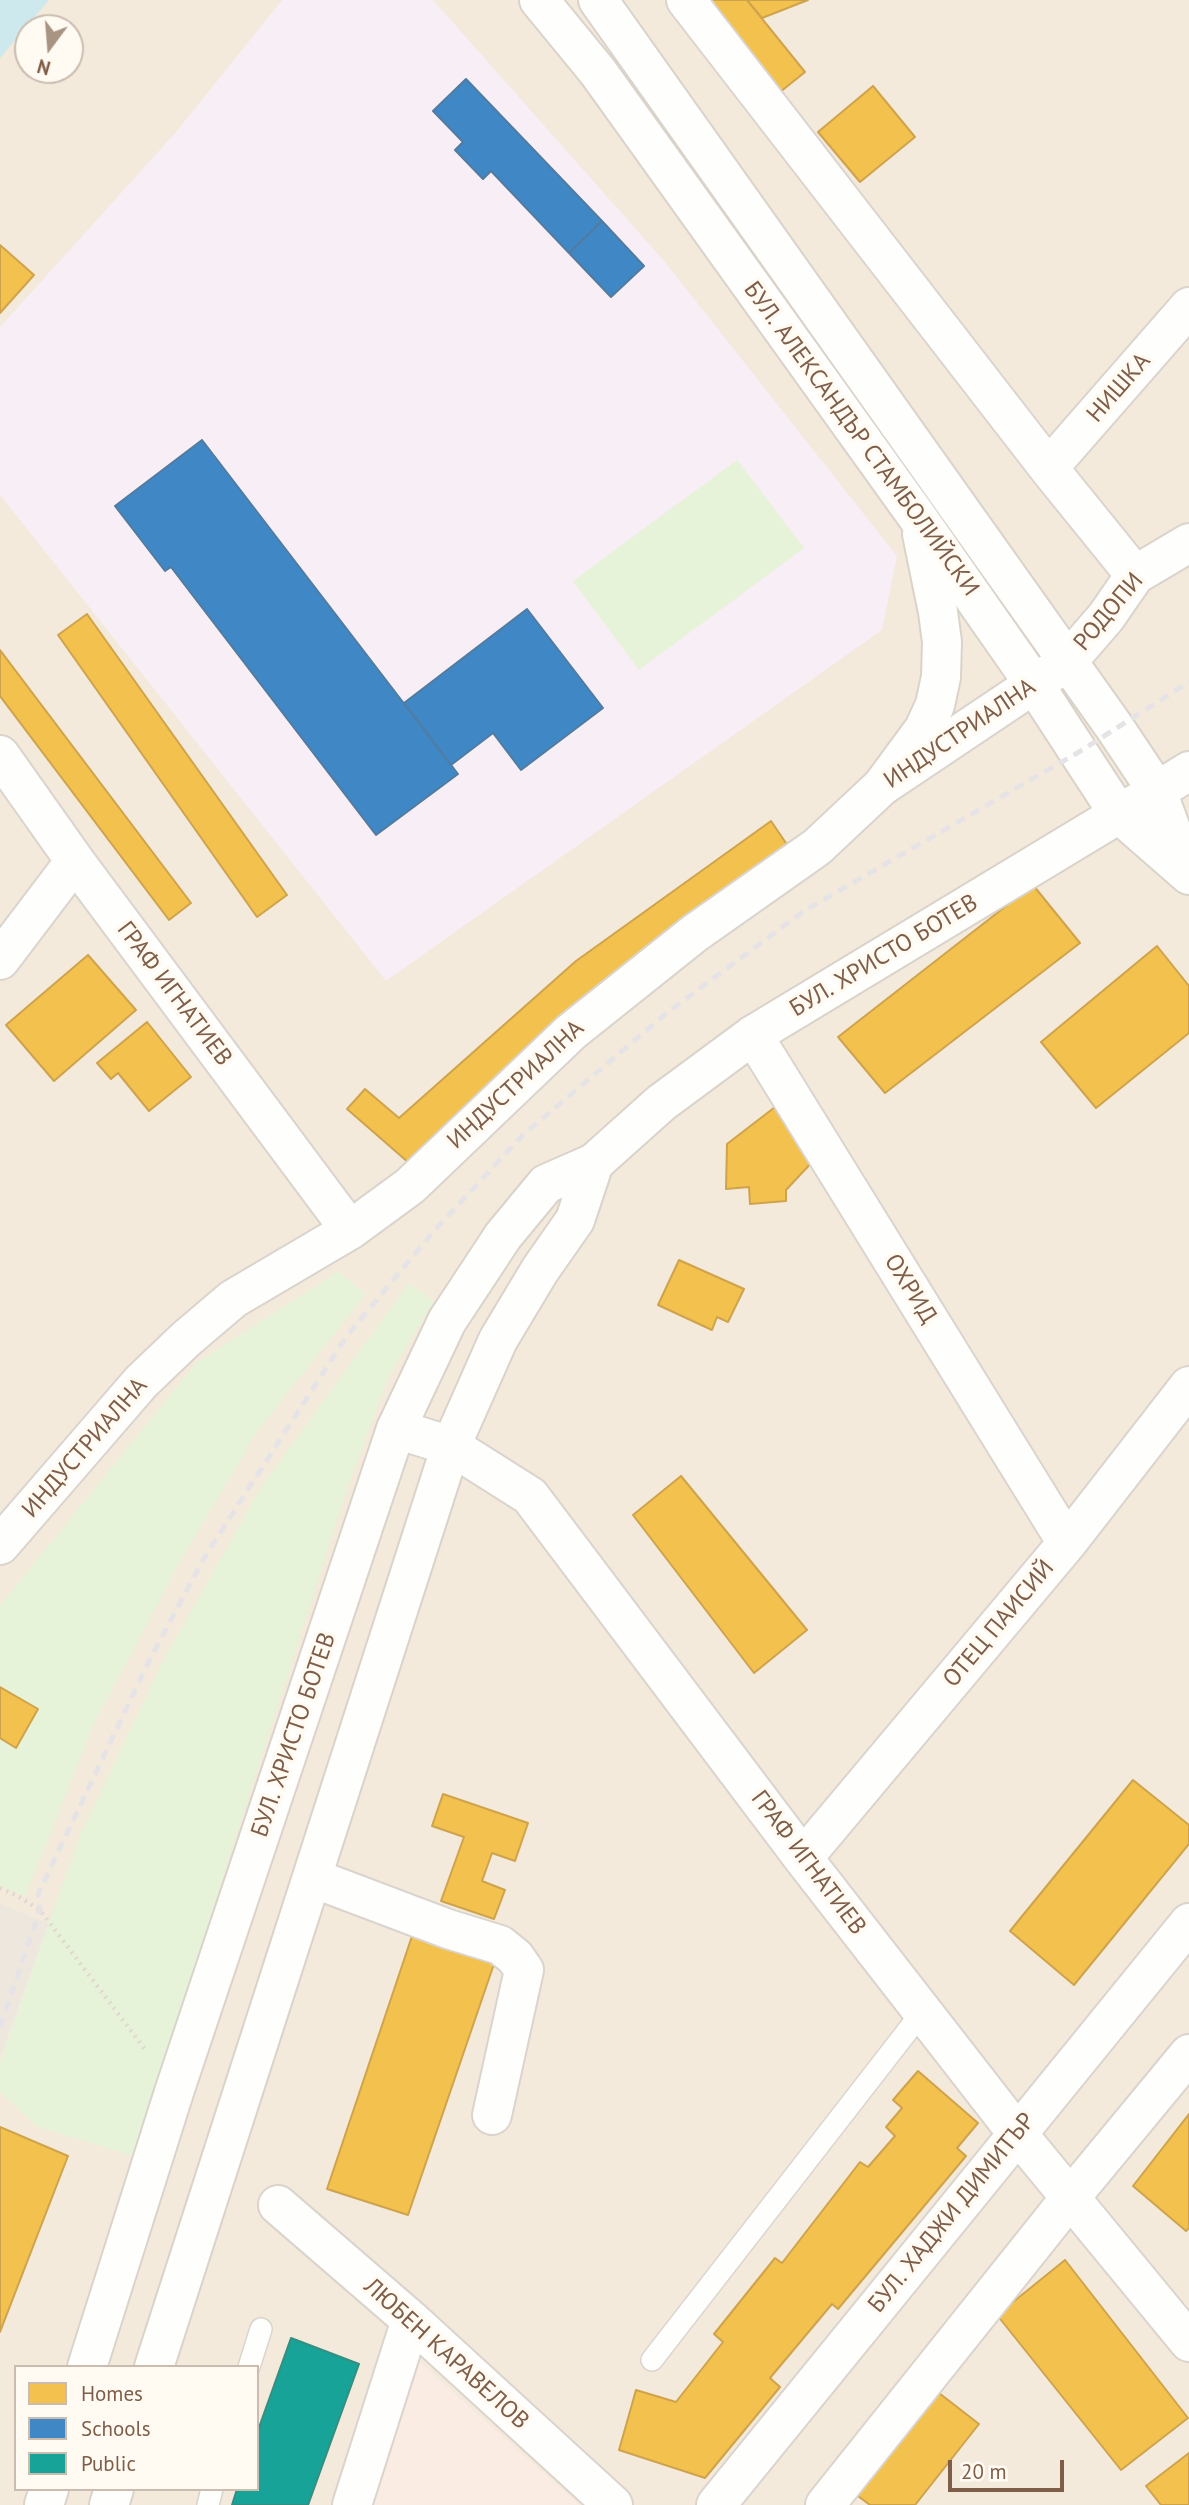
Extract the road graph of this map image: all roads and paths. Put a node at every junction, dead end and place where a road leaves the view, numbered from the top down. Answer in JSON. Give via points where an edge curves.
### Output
{"nodes":[{"id":1,"x":539,"y":0,"type":"edge"},
{"id":2,"x":598,"y":0,"type":"edge"},
{"id":3,"x":686,"y":0,"type":"edge"},
{"id":4,"x":1189,"y":307,"type":"edge"},
{"id":5,"x":1050,"y":470,"type":"junction"},
{"id":6,"x":918,"y":519,"type":"junction"},
{"id":7,"x":1189,"y":543,"type":"edge"},
{"id":8,"x":1135,"y":575,"type":"junction"},
{"id":9,"x":1067,"y":662,"type":"junction"},
{"id":10,"x":1034,"y":684,"type":"junction"},
{"id":11,"x":0,"y":755,"type":"edge"},
{"id":12,"x":1189,"y":771,"type":"edge"},
{"id":13,"x":882,"y":786,"type":"junction"},
{"id":14,"x":1157,"y":791,"type":"junction"},
{"id":15,"x":1118,"y":813,"type":"junction"},
{"id":16,"x":75,"y":861,"type":"junction"},
{"id":17,"x":1188,"y":874,"type":"edge"},
{"id":18,"x":0,"y":960,"type":"edge"},
{"id":19,"x":753,"y":1035,"type":"junction"},
{"id":20,"x":594,"y":1163,"type":"junction"},
{"id":21,"x":350,"y":1230,"type":"junction"},
{"id":22,"x":1189,"y":1385,"type":"edge"},
{"id":23,"x":396,"y":1429,"type":"junction"},
{"id":24,"x":451,"y":1446,"type":"junction"},
{"id":25,"x":1067,"y":1543,"type":"junction"},
{"id":26,"x":0,"y":1545,"type":"edge"},
{"id":27,"x":803,"y":1858,"type":"junction"},
{"id":28,"x":313,"y":1878,"type":"junction"},
{"id":29,"x":0,"y":1888,"type":"edge"},
{"id":30,"x":1189,"y":1923,"type":"edge"},
{"id":31,"x":923,"y":2011,"type":"junction"},
{"id":32,"x":1189,"y":2054,"type":"edge"},
{"id":33,"x":175,"y":2089,"type":"junction"},
{"id":34,"x":492,"y":2115,"type":"dead end"},
{"id":35,"x":1017,"y":2133,"type":"junction"},
{"id":36,"x":1070,"y":2198,"type":"junction"},
{"id":37,"x":278,"y":2205,"type":"dead end"},
{"id":38,"x":1182,"y":2318,"type":"edge"},
{"id":39,"x":411,"y":2320,"type":"junction"},
{"id":40,"x":261,"y":2329,"type":"dead end"},
{"id":41,"x":652,"y":2360,"type":"dead end"},
{"id":42,"x":88,"y":2365,"type":"edge"},
{"id":43,"x":155,"y":2365,"type":"edge"},
{"id":44,"x":250,"y":2365,"type":"edge"},
{"id":45,"x":352,"y":2505,"type":"edge"},
{"id":46,"x":613,"y":2505,"type":"edge"},
{"id":47,"x":716,"y":2505,"type":"edge"},
{"id":48,"x":825,"y":2505,"type":"edge"}],
"edges":[{"from":1,"to":6,"type":"street","name":"БУЛ. АЛЕКСАНДЪР СТАМБОЛИЙСКИ","via":[[598,72]]},
{"from":2,"to":9,"type":"street","name":"БУЛ. АЛЕКСАНДЪР СТАМБОЛИЙСКИ"},
{"from":3,"to":5,"type":"street"},
{"from":4,"to":5,"type":"street","name":"НИШКА"},
{"from":5,"to":8,"type":"street"},
{"from":6,"to":10,"type":"street","name":"БУЛ. АЛЕКСАНДЪР СТАМБОЛИЙСКИ"},
{"from":6,"to":13,"type":"street","via":[[942,642],[941,677],[924,729]]},
{"from":7,"to":8,"type":"street","name":"РОДОПИ"},
{"from":8,"to":9,"type":"street","name":"РОДОПИ","via":[[1106,618]]},
{"from":9,"to":10,"type":"street","name":"ИНДУСТРИАЛНА"},
{"from":9,"to":14,"type":"street","name":"БУЛ. АЛЕКСАНДЪР СТАМБОЛИЙСКИ"},
{"from":10,"to":13,"type":"street","name":"ИНДУСТРИАЛНА"},
{"from":10,"to":15,"type":"street","name":"БУЛ. АЛЕКСАНДЪР СТАМБОЛИЙСКИ"},
{"from":11,"to":16,"type":"street","name":"ГРАФ ИГНАТИЕВ"},
{"from":12,"to":14,"type":"street","name":"БУЛ. ХРИСТО БОТЕВ"},
{"from":13,"to":21,"type":"street","name":"ИНДУСТРИАЛНА","via":[[817,847],[695,933],[571,1032],[410,1186]]},
{"from":14,"to":15,"type":"street","name":"БУЛ. ХРИСТО БОТЕВ"},
{"from":14,"to":17,"type":"street","name":"БУЛ. АЛЕКСАНДЪР СТАМБОЛИЙСКИ"},
{"from":15,"to":17,"type":"street","name":"БУЛ. АЛЕКСАНДЪР СТАМБОЛИЙСКИ"},
{"from":15,"to":19,"type":"street","name":"БУЛ. ХРИСТО БОТЕВ"},
{"from":16,"to":18,"type":"street"},
{"from":16,"to":21,"type":"street","name":"ГРАФ ИГНАТИЕВ"},
{"from":19,"to":20,"type":"street","name":"БУЛ. ХРИСТО БОТЕВ","via":[[661,1103]]},
{"from":19,"to":25,"type":"street","name":"ОХРИД"},
{"from":20,"to":23,"type":"street","name":"БУЛ. ХРИСТО БОТЕВ","via":[[546,1184],[503,1236],[447,1321]]},
{"from":20,"to":24,"type":"street","name":"БУЛ. ХРИСТО БОТЕВ","via":[[575,1220],[498,1340]]},
{"from":21,"to":26,"type":"street","name":"ИНДУСТРИАЛНА","via":[[233,1299],[186,1339],[141,1382]]},
{"from":22,"to":25,"type":"street","name":"ОТЕЦ ПАИСИЙ"},
{"from":23,"to":24,"type":"street","name":"ГРАФ ИГНАТИЕВ"},
{"from":23,"to":33,"type":"street","name":"БУЛ. ХРИСТО БОТЕВ"},
{"from":24,"to":27,"type":"street","name":"ГРАФ ИГНАТИЕВ","via":[[530,1496]]},
{"from":24,"to":28,"type":"street","name":"БУЛ. ХРИСТО БОТЕВ"},
{"from":25,"to":27,"type":"street","name":"ОТЕЦ ПАИСИЙ"},
{"from":27,"to":31,"type":"street","name":"ГРАФ ИГНАТИЕВ"},
{"from":28,"to":34,"type":"street","via":[[500,1945],[515,1957],[524,1970]]},
{"from":28,"to":43,"type":"street","name":"БУЛ. ХРИСТО БОТЕВ"},
{"from":29,"to":33,"type":"path","via":[[40,1910]]},
{"from":30,"to":35,"type":"street","name":"БУЛ. ХАДЖИ ДИМИТЪР"},
{"from":31,"to":35,"type":"street","name":"ГРАФ ИГНАТИЕВ"},
{"from":31,"to":41,"type":"lane"},
{"from":32,"to":36,"type":"street"},
{"from":33,"to":42,"type":"street","name":"БУЛ. ХРИСТО БОТЕВ"},
{"from":35,"to":36,"type":"street","name":"ГРАФ ИГНАТИЕВ"},
{"from":35,"to":47,"type":"street","name":"БУЛ. ХАДЖИ ДИМИТЪР"},
{"from":36,"to":38,"type":"street","name":"ГРАФ ИГНАТИЕВ"},
{"from":36,"to":48,"type":"street"},
{"from":37,"to":39,"type":"street","name":"ЛЮБЕН КАРАВЕЛОВ"},
{"from":39,"to":45,"type":"street"},
{"from":39,"to":46,"type":"street","name":"ЛЮБЕН КАРАВЕЛОВ"},
{"from":40,"to":44,"type":"lane"}]}
